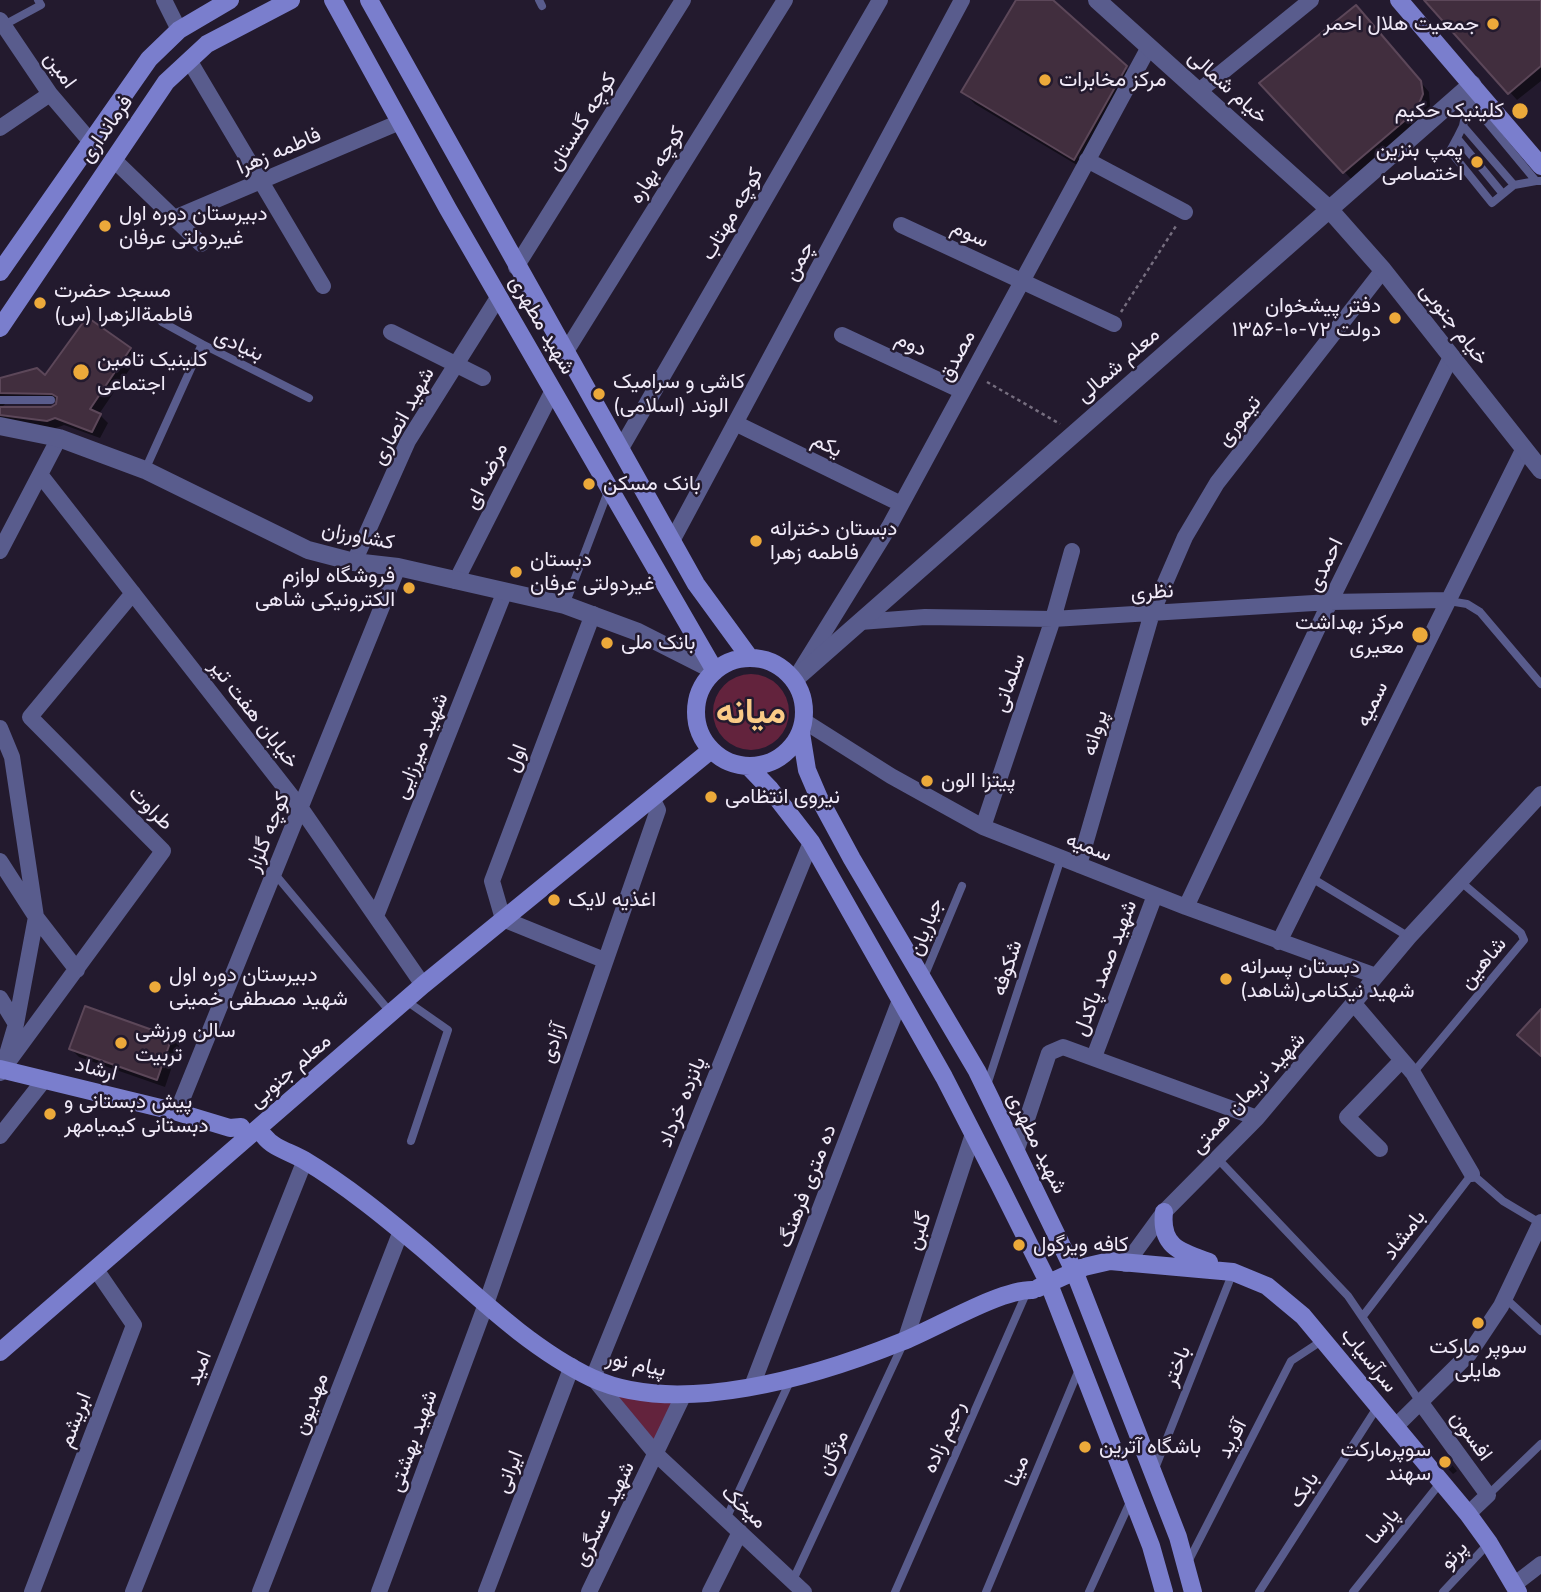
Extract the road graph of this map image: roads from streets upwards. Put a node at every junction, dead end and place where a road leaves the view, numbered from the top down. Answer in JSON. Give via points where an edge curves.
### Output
{"nodes":[{"id":1,"x":164,"y":0,"type":"edge"},
{"id":2,"x":230,"y":0,"type":"edge"},
{"id":3,"x":291,"y":0,"type":"edge"},
{"id":4,"x":333,"y":0,"type":"edge"},
{"id":5,"x":369,"y":0,"type":"edge"},
{"id":6,"x":683,"y":0,"type":"edge"},
{"id":7,"x":785,"y":0,"type":"edge"},
{"id":8,"x":880,"y":0,"type":"edge"},
{"id":9,"x":962,"y":0,"type":"edge"},
{"id":10,"x":1097,"y":0,"type":"edge"},
{"id":11,"x":1311,"y":0,"type":"edge"},
{"id":12,"x":1399,"y":0,"type":"edge"},
{"id":13,"x":2,"y":22,"type":"edge"},
{"id":14,"x":179,"y":30,"type":"junction"},
{"id":15,"x":1149,"y":47,"type":"junction"},
{"id":16,"x":189,"y":60,"type":"junction"},
{"id":17,"x":1199,"y":90,"type":"junction"},
{"id":18,"x":1470,"y":92,"type":"junction"},
{"id":19,"x":50,"y":94,"type":"junction"},
{"id":20,"x":400,"y":122,"type":"junction"},
{"id":21,"x":0,"y":128,"type":"edge"},
{"id":22,"x":91,"y":142,"type":"junction"},
{"id":23,"x":113,"y":159,"type":"junction"},
{"id":24,"x":1087,"y":160,"type":"junction"},
{"id":25,"x":1539,"y":176,"type":"edge"},
{"id":26,"x":260,"y":182,"type":"junction"},
{"id":27,"x":1329,"y":209,"type":"junction"},
{"id":28,"x":1185,"y":212,"type":"road end"},
{"id":29,"x":174,"y":218,"type":"junction"},
{"id":30,"x":901,"y":225,"type":"dead end"},
{"id":31,"x":201,"y":244,"type":"dead end"},
{"id":32,"x":516,"y":267,"type":"junction"},
{"id":33,"x":1,"y":268,"type":"edge"},
{"id":34,"x":1383,"y":270,"type":"junction"},
{"id":35,"x":1021,"y":282,"type":"junction"},
{"id":36,"x":323,"y":286,"type":"dead end"},
{"id":37,"x":499,"y":296,"type":"junction"},
{"id":38,"x":1114,"y":324,"type":"road end"},
{"id":39,"x":0,"y":328,"type":"edge"},
{"id":40,"x":391,"y":332,"type":"dead end"},
{"id":41,"x":842,"y":335,"type":"dead end"},
{"id":42,"x":565,"y":353,"type":"junction"},
{"id":43,"x":1451,"y":357,"type":"junction"},
{"id":44,"x":456,"y":365,"type":"junction"},
{"id":45,"x":483,"y":378,"type":"dead end"},
{"id":46,"x":553,"y":390,"type":"junction"},
{"id":47,"x":962,"y":391,"type":"junction"},
{"id":48,"x":735,"y":424,"type":"junction"},
{"id":49,"x":0,"y":426,"type":"edge"},
{"id":50,"x":59,"y":438,"type":"junction"},
{"id":51,"x":1524,"y":448,"type":"junction"},
{"id":52,"x":620,"y":450,"type":"junction"},
{"id":53,"x":1541,"y":470,"type":"edge"},
{"id":54,"x":42,"y":477,"type":"junction"},
{"id":55,"x":901,"y":504,"type":"junction"},
{"id":56,"x":672,"y":541,"type":"junction"},
{"id":57,"x":0,"y":551,"type":"edge"},
{"id":58,"x":1072,"y":551,"type":"dead end"},
{"id":59,"x":354,"y":562,"type":"junction"},
{"id":60,"x":398,"y":567,"type":"junction"},
{"id":61,"x":456,"y":581,"type":"junction"},
{"id":62,"x":505,"y":591,"type":"junction"},
{"id":63,"x":133,"y":593,"type":"junction"},
{"id":64,"x":1446,"y":600,"type":"junction"},
{"id":65,"x":1330,"y":602,"type":"junction"},
{"id":66,"x":1152,"y":612,"type":"junction"},
{"id":67,"x":593,"y":614,"type":"junction"},
{"id":68,"x":1053,"y":619,"type":"junction"},
{"id":69,"x":860,"y":622,"type":"junction"},
{"id":70,"x":750,"y":658,"type":"junction"},
{"id":71,"x":715,"y":671,"type":"junction"},
{"id":72,"x":794,"y":680,"type":"junction"},
{"id":73,"x":802,"y":727,"type":"junction"},
{"id":74,"x":0,"y":728,"type":"edge"},
{"id":75,"x":711,"y":750,"type":"junction"},
{"id":76,"x":6,"y":760,"type":"edge"},
{"id":77,"x":748,"y":766,"type":"junction"},
{"id":78,"x":1541,"y":794,"type":"edge"},
{"id":79,"x":652,"y":798,"type":"junction"},
{"id":80,"x":300,"y":807,"type":"junction"},
{"id":81,"x":983,"y":827,"type":"junction"},
{"id":82,"x":811,"y":842,"type":"junction"},
{"id":83,"x":0,"y":861,"type":"edge"},
{"id":84,"x":1079,"y":865,"type":"junction"},
{"id":85,"x":1155,"y":895,"type":"junction"},
{"id":86,"x":1186,"y":907,"type":"junction"},
{"id":87,"x":376,"y":916,"type":"junction"},
{"id":88,"x":36,"y":917,"type":"junction"},
{"id":89,"x":503,"y":919,"type":"junction"},
{"id":90,"x":1279,"y":942,"type":"junction"},
{"id":91,"x":604,"y":960,"type":"junction"},
{"id":92,"x":77,"y":970,"type":"junction"},
{"id":93,"x":1376,"y":976,"type":"junction"},
{"id":94,"x":423,"y":985,"type":"junction"},
{"id":95,"x":0,"y":998,"type":"edge"},
{"id":96,"x":900,"y":1000,"type":"junction"},
{"id":97,"x":1355,"y":1005,"type":"junction"},
{"id":98,"x":16,"y":1024,"type":"junction"},
{"id":99,"x":1094,"y":1057,"type":"junction"},
{"id":100,"x":1402,"y":1060,"type":"junction"},
{"id":101,"x":1,"y":1071,"type":"edge"},
{"id":102,"x":44,"y":1080,"type":"junction"},
{"id":103,"x":179,"y":1112,"type":"junction"},
{"id":104,"x":1257,"y":1118,"type":"junction"},
{"id":105,"x":253,"y":1132,"type":"junction"},
{"id":106,"x":973,"y":1134,"type":"junction"},
{"id":107,"x":0,"y":1136,"type":"edge"},
{"id":108,"x":1380,"y":1149,"type":"dead end"},
{"id":109,"x":1016,"y":1152,"type":"junction"},
{"id":110,"x":303,"y":1159,"type":"junction"},
{"id":111,"x":1472,"y":1174,"type":"road end"},
{"id":112,"x":1164,"y":1212,"type":"junction"},
{"id":113,"x":1541,"y":1222,"type":"edge"},
{"id":114,"x":401,"y":1231,"type":"junction"},
{"id":115,"x":1122,"y":1264,"type":"junction"},
{"id":116,"x":97,"y":1271,"type":"junction"},
{"id":117,"x":1077,"y":1272,"type":"junction"},
{"id":118,"x":1233,"y":1272,"type":"junction"},
{"id":119,"x":1036,"y":1290,"type":"junction"},
{"id":120,"x":486,"y":1304,"type":"junction"},
{"id":121,"x":905,"y":1341,"type":"junction"},
{"id":122,"x":0,"y":1352,"type":"edge"},
{"id":123,"x":572,"y":1366,"type":"junction"},
{"id":124,"x":593,"y":1378,"type":"junction"},
{"id":125,"x":752,"y":1386,"type":"junction"},
{"id":126,"x":683,"y":1396,"type":"junction"},
{"id":127,"x":1421,"y":1403,"type":"junction"},
{"id":128,"x":1395,"y":1427,"type":"junction"},
{"id":129,"x":656,"y":1454,"type":"junction"},
{"id":130,"x":1468,"y":1514,"type":"junction"},
{"id":131,"x":740,"y":1532,"type":"junction"},
{"id":132,"x":1541,"y":1564,"type":"edge"},
{"id":133,"x":799,"y":1588,"type":"edge"},
{"id":134,"x":1516,"y":1588,"type":"edge"},
{"id":135,"x":1160,"y":1589,"type":"edge"},
{"id":136,"x":32,"y":1592,"type":"edge"},
{"id":137,"x":133,"y":1592,"type":"edge"},
{"id":138,"x":260,"y":1592,"type":"edge"},
{"id":139,"x":379,"y":1592,"type":"edge"},
{"id":140,"x":486,"y":1592,"type":"edge"},
{"id":141,"x":590,"y":1592,"type":"edge"},
{"id":142,"x":710,"y":1592,"type":"edge"},
{"id":143,"x":1193,"y":1592,"type":"edge"}],
"edges":[{"from":1,"to":14,"type":"street"},
{"from":2,"to":14,"type":"main road","name":"فرمانداری"},
{"from":3,"to":16,"type":"main road","name":"فرمانداری","via":[[207,44]]},
{"from":4,"to":20,"type":"main road","name":"شهید مطهری"},
{"from":5,"to":32,"type":"main road","name":"شهید مطهری"},
{"from":6,"to":32,"type":"street","name":"کوچه گلستان"},
{"from":7,"to":42,"type":"street","name":"کوچه بهاره"},
{"from":8,"to":52,"type":"street","name":"کوچه مهتاب"},
{"from":9,"to":48,"type":"street","name":"چمن"},
{"from":10,"to":15,"type":"street","name":"خیام شمالی"},
{"from":11,"to":17,"type":"street"},
{"from":12,"to":18,"type":"main road"},
{"from":13,"to":19,"type":"street","name":"امین"},
{"from":14,"to":22,"type":"main road","name":"فرمانداری","via":[[149,59]]},
{"from":15,"to":17,"type":"street","name":"خیام شمالی"},
{"from":15,"to":24,"type":"street","name":"مصدق"},
{"from":16,"to":23,"type":"main road","name":"فرمانداری","via":[[166,82]]},
{"from":16,"to":26,"type":"street"},
{"from":17,"to":27,"type":"street","name":"خیام شمالی"},
{"from":18,"to":25,"type":"main road"},
{"from":18,"to":27,"type":"street","name":"معلم شمالی"},
{"from":19,"to":21,"type":"street"},
{"from":19,"to":22,"type":"street","name":"امین"},
{"from":20,"to":26,"type":"street","name":"فاطمه زهرا"},
{"from":20,"to":37,"type":"main road","name":"شهید مطهری"},
{"from":22,"to":23,"type":"main road"},
{"from":22,"to":33,"type":"main road","name":"فرمانداری"},
{"from":23,"to":29,"type":"street"},
{"from":23,"to":39,"type":"main road","name":"فرمانداری"},
{"from":24,"to":28,"type":"street"},
{"from":24,"to":35,"type":"street","name":"مصدق"},
{"from":26,"to":29,"type":"street","name":"فاطمه زهرا"},
{"from":26,"to":36,"type":"street"},
{"from":27,"to":34,"type":"street","name":"خیام جنوبی"},
{"from":27,"to":69,"type":"street","name":"معلم شمالی"},
{"from":29,"to":31,"type":"street"},
{"from":30,"to":35,"type":"street","name":"سوم"},
{"from":32,"to":42,"type":"main road","name":"شهید مطهری"},
{"from":34,"to":43,"type":"street","name":"خیام جنوبی"},
{"from":34,"to":66,"type":"street","name":"تیموری","via":[[1217,483],[1185,537]]},
{"from":35,"to":38,"type":"street","name":"سوم"},
{"from":35,"to":47,"type":"street","name":"مصدق"},
{"from":37,"to":44,"type":"street","name":"شهید انصاری"},
{"from":37,"to":46,"type":"main road","name":"شهید مطهری"},
{"from":40,"to":44,"type":"street"},
{"from":41,"to":47,"type":"street","name":"دوم"},
{"from":42,"to":52,"type":"main road","name":"شهید مطهری"},
{"from":43,"to":51,"type":"street","name":"خیام جنوبی"},
{"from":43,"to":65,"type":"street","name":"احمدی"},
{"from":44,"to":45,"type":"street"},
{"from":44,"to":59,"type":"street","name":"شهید انصاری","via":[[408,441]]},
{"from":46,"to":61,"type":"street","name":"مرضه ای"},
{"from":46,"to":71,"type":"main road","name":"شهید مطهری"},
{"from":47,"to":55,"type":"street","name":"مصدق"},
{"from":48,"to":55,"type":"street","name":"یکم"},
{"from":48,"to":56,"type":"street","name":"چمن"},
{"from":49,"to":50,"type":"street","name":"کشاورزان"},
{"from":50,"to":54,"type":"street"},
{"from":50,"to":59,"type":"street","name":"کشاورزان","via":[[145,470],[308,550]]},
{"from":51,"to":53,"type":"street","name":"خیام جنوبی"},
{"from":51,"to":64,"type":"street","name":"سميه"},
{"from":52,"to":56,"type":"main road","name":"شهید مطهری"},
{"from":54,"to":57,"type":"street"},
{"from":54,"to":63,"type":"street","name":"خیابان هفت تیر"},
{"from":55,"to":72,"type":"street","name":"مصدق"},
{"from":56,"to":70,"type":"main road","name":"شهید مطهری","via":[[715,613]]},
{"from":58,"to":68,"type":"street","name":"سلمانی"},
{"from":59,"to":60,"type":"street","name":"کشاورزان"},
{"from":60,"to":61,"type":"street","name":"کشاورزان"},
{"from":60,"to":80,"type":"street","name":"کوچه گلزار"},
{"from":61,"to":62,"type":"street","name":"کشاورزان"},
{"from":62,"to":67,"type":"street","name":"کشاورزان"},
{"from":62,"to":87,"type":"street","name":"شهید میرزایی"},
{"from":63,"to":80,"type":"street","name":"خیابان هفت تیر"},
{"from":63,"to":92,"type":"street","name":"طراوت","via":[[30,717],[163,851]]},
{"from":64,"to":65,"type":"street","name":"نظری"},
{"from":64,"to":90,"type":"street","name":"سميه"},
{"from":65,"to":66,"type":"street","name":"نظری"},
{"from":65,"to":86,"type":"street","name":"احمدی"},
{"from":66,"to":68,"type":"street","name":"نظری"},
{"from":66,"to":84,"type":"street","name":"پروانه"},
{"from":67,"to":71,"type":"street","name":"کشاورزان"},
{"from":67,"to":89,"type":"street","name":"اول","via":[[492,881]]},
{"from":68,"to":69,"type":"street","name":"نظری","via":[[925,617]]},
{"from":68,"to":81,"type":"street","name":"سلمانی"},
{"from":69,"to":72,"type":"street","name":"معلم شمالی"},
{"from":70,"to":71,"type":"main road","via":[[737,659]]},
{"from":70,"to":72,"type":"main road","via":[[775,664]]},
{"from":71,"to":75,"type":"main road","via":[[703,684],[696,718]]},
{"from":72,"to":73,"type":"main road","via":[[801,693]]},
{"from":73,"to":77,"type":"main road","via":[[792,747],[779,758]]},
{"from":73,"to":81,"type":"street","name":"سمیه"},
{"from":73,"to":109,"type":"main road","name":"شهید مطهری","via":[[807,770],[820,798],[986,1090]]},
{"from":74,"to":76,"type":"street"},
{"from":75,"to":77,"type":"main road","via":[[722,759]]},
{"from":75,"to":79,"type":"main road","name":"معلم جنوبی"},
{"from":76,"to":88,"type":"street"},
{"from":77,"to":82,"type":"main road"},
{"from":78,"to":93,"type":"street","name":"شهید نریمان همتی"},
{"from":79,"to":89,"type":"main road","name":"معلم جنوبی"},
{"from":79,"to":91,"type":"street","name":"آزادی","via":[[658,810]]},
{"from":80,"to":87,"type":"street","name":"خیابان هفت تیر"},
{"from":80,"to":103,"type":"street","name":"کوچه گلزار"},
{"from":81,"to":84,"type":"street","name":"سمیه"},
{"from":82,"to":96,"type":"main road"},
{"from":82,"to":124,"type":"street","name":"پانزده خرداد"},
{"from":83,"to":88,"type":"street"},
{"from":84,"to":85,"type":"street","name":"سمیه"},
{"from":85,"to":86,"type":"street","name":"سمیه"},
{"from":85,"to":99,"type":"street","name":"شهید صمد پاکدل"},
{"from":86,"to":90,"type":"street","name":"سمیه"},
{"from":87,"to":94,"type":"street","name":"خیابان هفت تیر"},
{"from":88,"to":92,"type":"street"},
{"from":88,"to":98,"type":"street"},
{"from":89,"to":91,"type":"street"},
{"from":89,"to":94,"type":"main road","name":"معلم جنوبی"},
{"from":90,"to":93,"type":"street","name":"سمیه"},
{"from":91,"to":120,"type":"street","name":"آزادی"},
{"from":92,"to":101,"type":"street","name":"طراوت"},
{"from":93,"to":97,"type":"street","name":"شهید نریمان همتی"},
{"from":94,"to":105,"type":"main road","name":"معلم جنوبی"},
{"from":95,"to":98,"type":"street"},
{"from":96,"to":106,"type":"main road"},
{"from":96,"to":125,"type":"street","name":"ده متری فرهنگ"},
{"from":97,"to":100,"type":"street"},
{"from":97,"to":104,"type":"street","name":"شهید نریمان همتی"},
{"from":98,"to":101,"type":"street"},
{"from":99,"to":104,"type":"street","name":"شهید صمد پاکدل"},
{"from":99,"to":109,"type":"street","name":"شهید صمد پاکدل","via":[[1063,1047],[1049,1053]]},
{"from":100,"to":108,"type":"street","via":[[1347,1117]]},
{"from":100,"to":111,"type":"street"},
{"from":101,"to":102,"type":"main road","name":"ارشاد"},
{"from":102,"to":103,"type":"main road","name":"ارشاد"},
{"from":102,"to":107,"type":"street"},
{"from":103,"to":105,"type":"main road","name":"ارشاد"},
{"from":104,"to":112,"type":"street","name":"شهید نریمان همتی"},
{"from":105,"to":110,"type":"main road","name":"پیام نور","via":[[296,1151]]},
{"from":105,"to":116,"type":"main road","name":"معلم جنوبی"},
{"from":106,"to":119,"type":"main road"},
{"from":106,"to":121,"type":"street","name":"گلبن"},
{"from":109,"to":117,"type":"main road","name":"شهید مطهری"},
{"from":110,"to":114,"type":"main road","name":"پیام نور"},
{"from":110,"to":137,"type":"street","name":"امید"},
{"from":112,"to":115,"type":"street","name":"شهید نریمان همتی"},
{"from":112,"to":118,"type":"main road","via":[[1162,1228],[1168,1242]]},
{"from":113,"to":127,"type":"street","via":[[1505,1298],[1469,1354]]},
{"from":114,"to":120,"type":"main road","name":"پیام نور"},
{"from":114,"to":138,"type":"street","name":"مهدیون"},
{"from":115,"to":117,"type":"main road","name":"سرآسیاب","via":[[1110,1261]]},
{"from":115,"to":118,"type":"main road","name":"سرآسیاب"},
{"from":116,"to":122,"type":"main road","name":"معلم جنوبی"},
{"from":116,"to":136,"type":"street","name":"ابریشم","via":[[134,1325]]},
{"from":117,"to":119,"type":"main road","name":"پیام نور"},
{"from":117,"to":143,"type":"main road","name":"شهید مطهری","via":[[1154,1473]]},
{"from":118,"to":128,"type":"main road","name":"سرآسیاب","via":[[1267,1286],[1303,1316]]},
{"from":119,"to":121,"type":"main road","name":"پیام نور","via":[[1010,1294]]},
{"from":119,"to":135,"type":"main road","via":[[1081,1364],[1132,1497]]},
{"from":120,"to":123,"type":"main road","name":"پیام نور"},
{"from":120,"to":139,"type":"street","name":"شهید بهشتی"},
{"from":121,"to":125,"type":"main road","name":"پیام نور"},
{"from":123,"to":124,"type":"main road","name":"پیام نور"},
{"from":123,"to":140,"type":"street","name":"ایرانی"},
{"from":124,"to":126,"type":"main road","name":"پیام نور"},
{"from":124,"to":129,"type":"street","name":"میخک"},
{"from":125,"to":126,"type":"main road","name":"پیام نور"},
{"from":126,"to":129,"type":"street","name":"شهید عسگری"},
{"from":127,"to":128,"type":"street"},
{"from":127,"to":130,"type":"street","name":"افسون","via":[[1488,1495]]},
{"from":128,"to":130,"type":"main road","name":"سرآسیاب"},
{"from":129,"to":131,"type":"street","name":"میخک"},
{"from":129,"to":141,"type":"street","name":"شهید عسگری"},
{"from":130,"to":134,"type":"main road","name":"سرآسیاب"},
{"from":131,"to":133,"type":"street","name":"میخک"},
{"from":131,"to":142,"type":"street"},
{"from":132,"to":134,"type":"street"}]}
